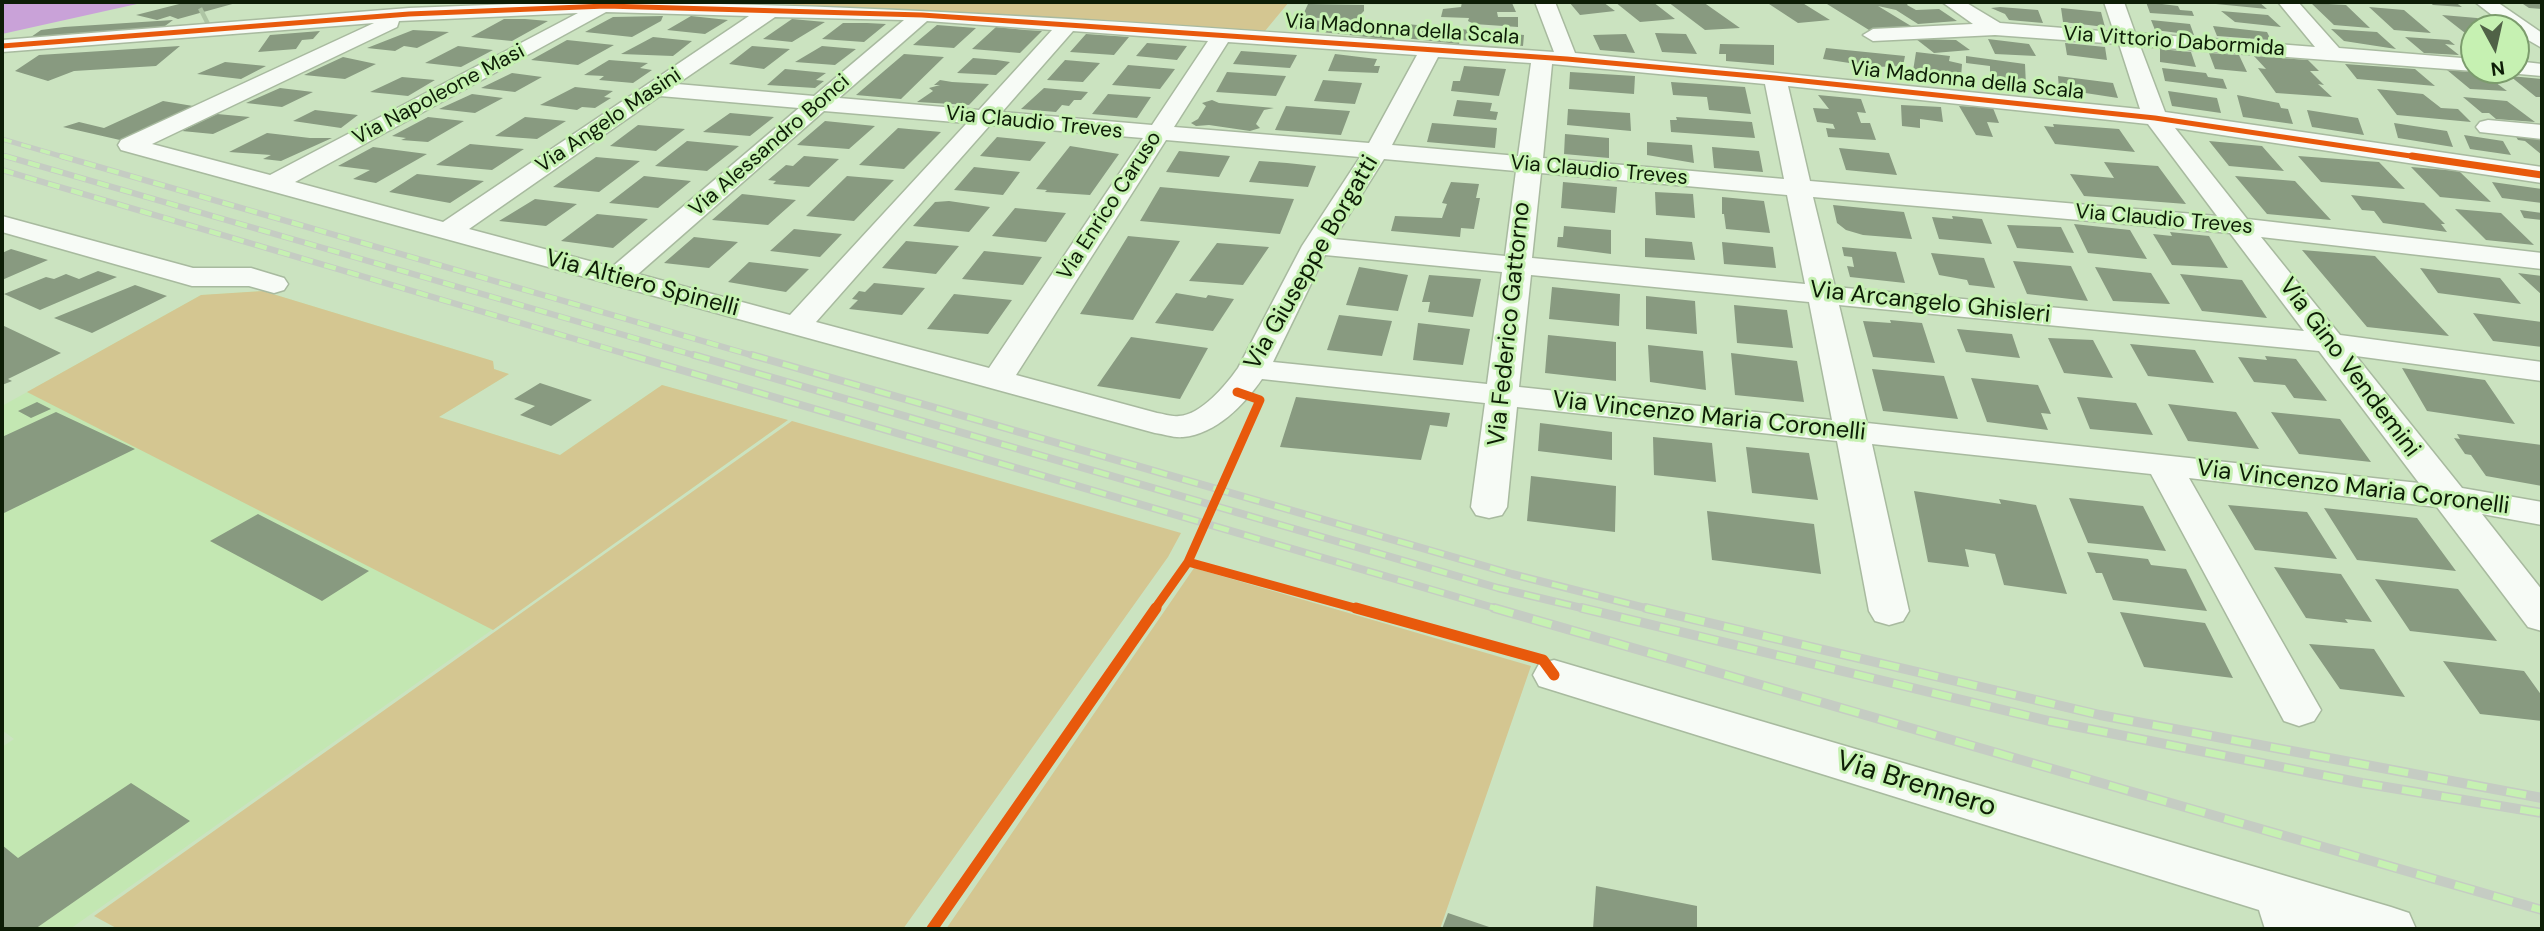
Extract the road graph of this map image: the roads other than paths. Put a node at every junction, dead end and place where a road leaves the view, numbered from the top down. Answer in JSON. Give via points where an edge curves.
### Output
{"nodes":[{"id":1,"x":1545,"y":2,"type":"edge"},
{"id":2,"x":1952,"y":2,"type":"edge"},
{"id":3,"x":2114,"y":2,"type":"edge"},
{"id":4,"x":2288,"y":2,"type":"edge"},
{"id":5,"x":2485,"y":2,"type":"edge"},
{"id":6,"x":606,"y":6,"type":"junction"},
{"id":7,"x":232,"y":9,"type":"tunnel mouth"},
{"id":8,"x":772,"y":9,"type":"junction"},
{"id":9,"x":409,"y":14,"type":"junction"},
{"id":10,"x":922,"y":15,"type":"junction"},
{"id":11,"x":1070,"y":23,"type":"junction"},
{"id":12,"x":1995,"y":29,"type":"junction"},
{"id":13,"x":184,"y":30,"type":"junction"},
{"id":14,"x":1223,"y":34,"type":"junction"},
{"id":15,"x":1873,"y":36,"type":"dead end"},
{"id":16,"x":2129,"y":39,"type":"junction"},
{"id":17,"x":2542,"y":42,"type":"edge"},
{"id":18,"x":2,"y":46,"type":"edge"},
{"id":19,"x":1430,"y":51,"type":"junction"},
{"id":20,"x":2332,"y":54,"type":"junction"},
{"id":21,"x":1555,"y":58,"type":"junction"},
{"id":22,"x":2460,"y":64,"type":"edge"},
{"id":23,"x":1775,"y":78,"type":"junction"},
{"id":24,"x":654,"y":89,"type":"junction"},
{"id":25,"x":818,"y":104,"type":"junction"},
{"id":26,"x":987,"y":117,"type":"junction"},
{"id":27,"x":2155,"y":118,"type":"junction"},
{"id":28,"x":2488,"y":127,"type":"dead end"},
{"id":29,"x":2542,"y":132,"type":"edge"},
{"id":30,"x":1156,"y":135,"type":"junction"},
{"id":31,"x":1376,"y":152,"type":"junction"},
{"id":32,"x":1527,"y":164,"type":"junction"},
{"id":33,"x":2542,"y":174,"type":"edge"},
{"id":34,"x":272,"y":184,"type":"junction"},
{"id":35,"x":1798,"y":190,"type":"junction"},
{"id":36,"x":2,"y":224,"type":"edge"},
{"id":37,"x":2240,"y":226,"type":"junction"},
{"id":38,"x":446,"y":232,"type":"junction"},
{"id":39,"x":1316,"y":246,"type":"junction"},
{"id":40,"x":2542,"y":261,"type":"edge"},
{"id":41,"x":1516,"y":265,"type":"junction"},
{"id":42,"x":617,"y":277,"type":"junction"},
{"id":43,"x":274,"y":284,"type":"dead end"},
{"id":44,"x":1819,"y":292,"type":"junction"},
{"id":45,"x":796,"y":326,"type":"junction"},
{"id":46,"x":2331,"y":344,"type":"junction"},
{"id":47,"x":1253,"y":369,"type":"junction"},
{"id":48,"x":2542,"y":371,"type":"edge"},
{"id":49,"x":998,"y":379,"type":"junction"},
{"id":50,"x":1503,"y":395,"type":"junction"},
{"id":51,"x":1155,"y":423,"type":"joint"},
{"id":52,"x":1854,"y":432,"type":"junction"},
{"id":53,"x":2164,"y":465,"type":"junction"},
{"id":54,"x":2446,"y":497,"type":"junction"},
{"id":55,"x":1489,"y":507,"type":"dead end"},
{"id":56,"x":2542,"y":513,"type":"edge"},
{"id":57,"x":1889,"y":611,"type":"dead end"},
{"id":58,"x":2542,"y":617,"type":"edge"},
{"id":59,"x":1554,"y":675,"type":"dead end"},
{"id":60,"x":2300,"y":710,"type":"dead end"},
{"id":61,"x":2285,"y":912,"type":"edge"},
{"id":62,"x":2391,"y":929,"type":"edge"}],
"edges":[{"from":1,"to":21,"type":"street"},
{"from":2,"to":12,"type":"street"},
{"from":3,"to":16,"type":"street","name":"Via Gino Vendemini"},
{"from":4,"to":20,"type":"street"},
{"from":5,"to":17,"type":"street"},
{"from":6,"to":8,"type":"street","name":"Via Madonna della Scala"},
{"from":6,"to":9,"type":"street","name":"Via Madonna della Scala"},
{"from":6,"to":34,"type":"street","name":"Via Napoleone Masi"},
{"from":7,"to":13,"type":"street"},
{"from":8,"to":10,"type":"street","name":"Via Madonna della Scala"},
{"from":8,"to":24,"type":"street","name":"Via Angelo Masini"},
{"from":9,"to":13,"type":"street","name":"Via Madonna della Scala"},
{"from":9,"to":34,"type":"street","name":"Via Altiero Spinelli","via":[[130,145]]},
{"from":10,"to":11,"type":"street","name":"Via Madonna della Scala"},
{"from":10,"to":25,"type":"street","name":"Via Alessandro Bonci"},
{"from":11,"to":14,"type":"street","name":"Via Madonna della Scala"},
{"from":11,"to":26,"type":"street"},
{"from":12,"to":15,"type":"street","name":"Via Vittorio Dabormida"},
{"from":12,"to":16,"type":"street","name":"Via Vittorio Dabormida"},
{"from":13,"to":18,"type":"street","name":"Via Madonna della Scala"},
{"from":14,"to":19,"type":"street","name":"Via Madonna della Scala"},
{"from":14,"to":30,"type":"street","name":"Via Enrico Caruso"},
{"from":16,"to":20,"type":"street","name":"Via Vittorio Dabormida"},
{"from":16,"to":27,"type":"street","name":"Via Gino Vendemini"},
{"from":19,"to":21,"type":"street","name":"Via Madonna della Scala"},
{"from":19,"to":31,"type":"street","name":"Via Giuseppe Borgatti"},
{"from":20,"to":22,"type":"street","name":"Via Vittorio Dabormida"},
{"from":21,"to":23,"type":"street","name":"Via Madonna della Scala"},
{"from":21,"to":32,"type":"street","name":"Via Federico Gattorno"},
{"from":23,"to":27,"type":"street","name":"Via Madonna della Scala"},
{"from":23,"to":35,"type":"street"},
{"from":24,"to":25,"type":"street","name":"Via Claudio Treves"},
{"from":24,"to":38,"type":"street","name":"Via Angelo Masini"},
{"from":25,"to":26,"type":"street","name":"Via Claudio Treves"},
{"from":25,"to":42,"type":"street","name":"Via Alessandro Bonci"},
{"from":26,"to":30,"type":"street","name":"Via Claudio Treves"},
{"from":26,"to":45,"type":"street"},
{"from":27,"to":33,"type":"street","name":"Via Madonna della Scala"},
{"from":27,"to":37,"type":"street","name":"Via Gino Vendemini"},
{"from":28,"to":29,"type":"street"},
{"from":30,"to":31,"type":"street","name":"Via Claudio Treves"},
{"from":30,"to":49,"type":"street","name":"Via Enrico Caruso"},
{"from":31,"to":32,"type":"street","name":"Via Claudio Treves"},
{"from":31,"to":39,"type":"street","name":"Via Giuseppe Borgatti"},
{"from":32,"to":35,"type":"street","name":"Via Claudio Treves"},
{"from":32,"to":41,"type":"street","name":"Via Federico Gattorno"},
{"from":34,"to":38,"type":"street","name":"Via Altiero Spinelli"},
{"from":35,"to":37,"type":"street","name":"Via Claudio Treves"},
{"from":35,"to":44,"type":"street"},
{"from":36,"to":43,"type":"street","via":[[192,277],[251,277]]},
{"from":37,"to":40,"type":"street","name":"Via Claudio Treves"},
{"from":37,"to":46,"type":"street","name":"Via Gino Vendemini"},
{"from":38,"to":42,"type":"street","name":"Via Altiero Spinelli"},
{"from":39,"to":41,"type":"street","name":"Via Arcangelo Ghisleri"},
{"from":39,"to":47,"type":"street","name":"Via Giuseppe Borgatti"},
{"from":41,"to":44,"type":"street","name":"Via Arcangelo Ghisleri"},
{"from":41,"to":50,"type":"street","name":"Via Federico Gattorno"},
{"from":42,"to":45,"type":"street","name":"Via Altiero Spinelli"},
{"from":44,"to":46,"type":"street","name":"Via Arcangelo Ghisleri"},
{"from":44,"to":52,"type":"street"},
{"from":45,"to":49,"type":"street","name":"Via Altiero Spinelli"},
{"from":46,"to":48,"type":"street","name":"Via Arcangelo Ghisleri"},
{"from":46,"to":54,"type":"street","name":"Via Gino Vendemini"},
{"from":47,"to":50,"type":"street","name":"Via Vincenzo Maria Coronelli"},
{"from":47,"to":51,"type":"street","name":"Via Giuseppe Borgatti","via":[[1237,392],[1204,419],[1182,427]]},
{"from":49,"to":51,"type":"street","name":"Via Altiero Spinelli"},
{"from":50,"to":52,"type":"street","name":"Via Vincenzo Maria Coronelli"},
{"from":50,"to":55,"type":"street","name":"Via Federico Gattorno"},
{"from":52,"to":53,"type":"street","name":"Via Vincenzo Maria Coronelli"},
{"from":52,"to":57,"type":"street"},
{"from":53,"to":54,"type":"street","name":"Via Vincenzo Maria Coronelli"},
{"from":53,"to":60,"type":"street","name":"Via Vincenzo Maria Coronelli"},
{"from":54,"to":56,"type":"street","name":"Via Vincenzo Maria Coronelli"},
{"from":54,"to":58,"type":"street","name":"Via Gino Vendemini"},
{"from":59,"to":61,"type":"street","name":"Via Brennero"},
{"from":61,"to":62,"type":"street","name":"Via Brennero"}]}
